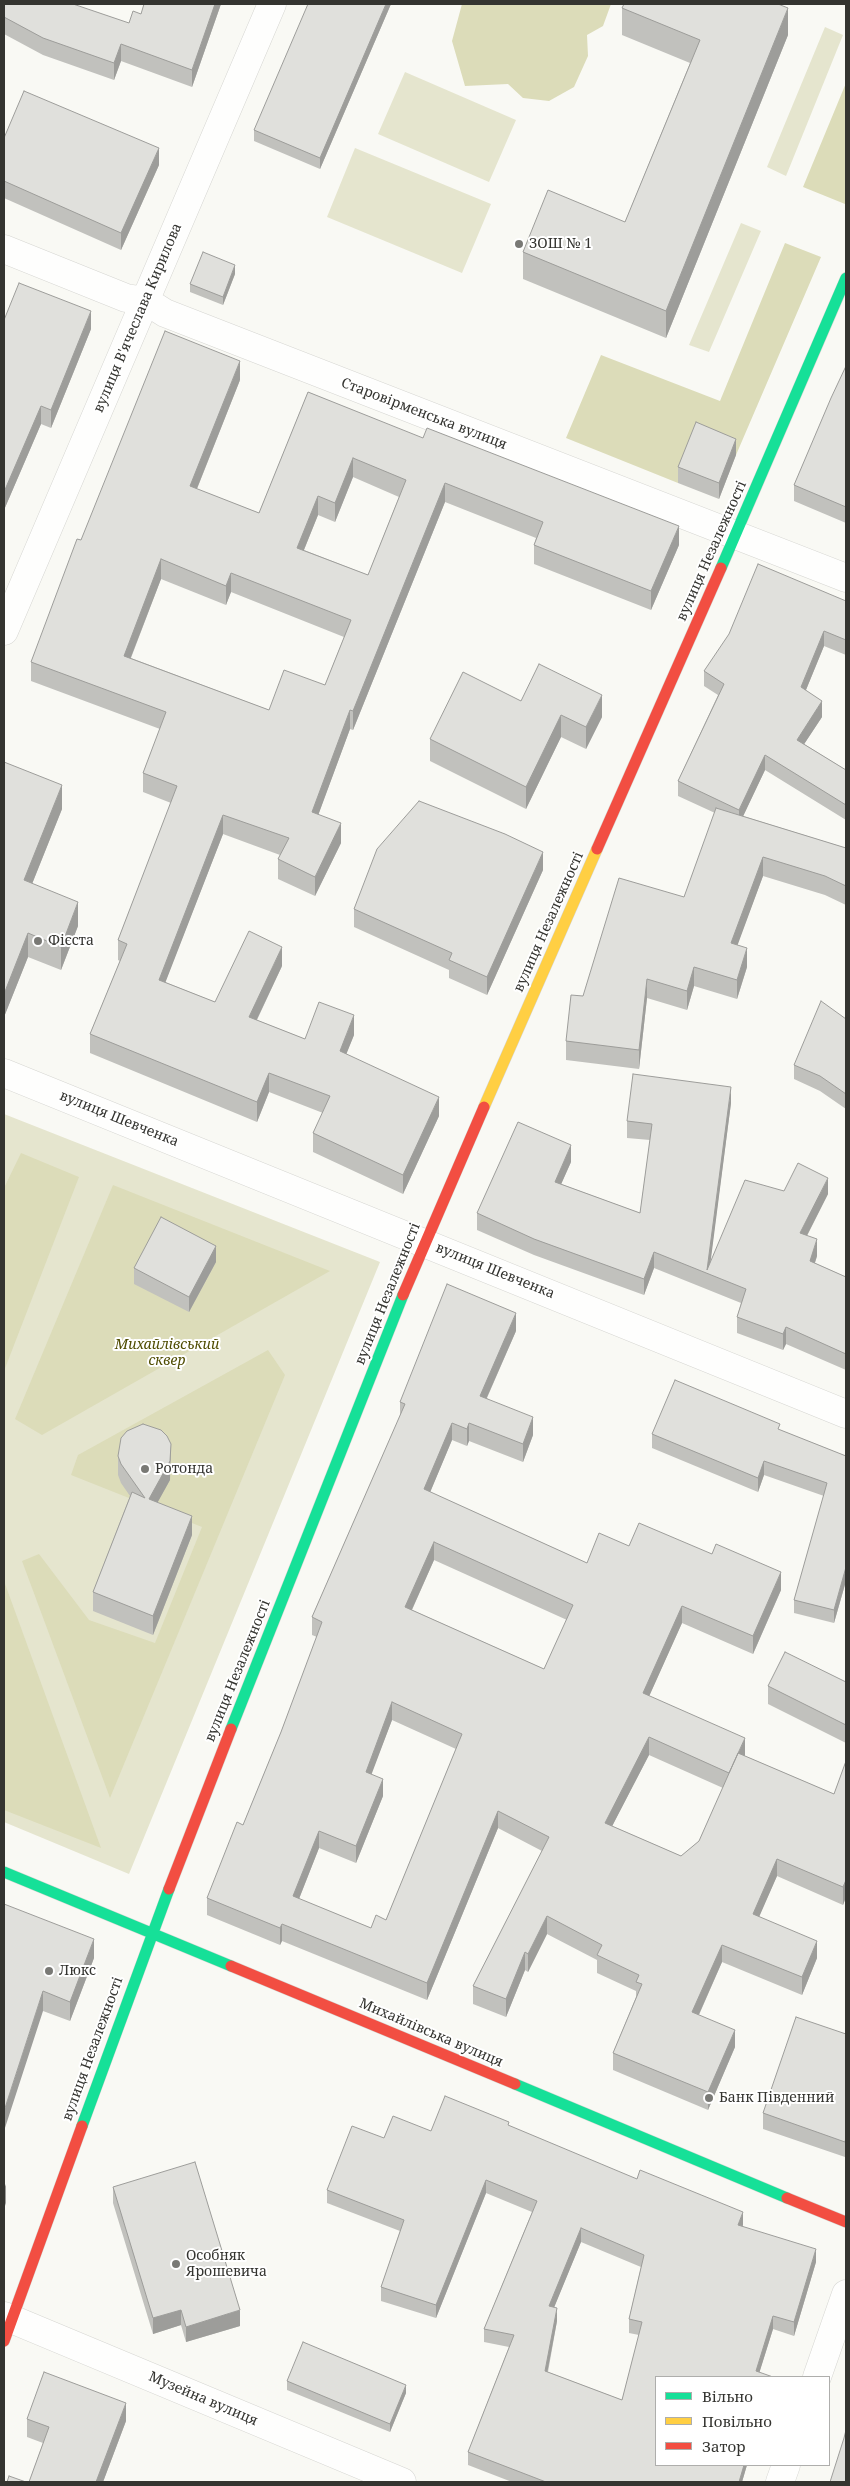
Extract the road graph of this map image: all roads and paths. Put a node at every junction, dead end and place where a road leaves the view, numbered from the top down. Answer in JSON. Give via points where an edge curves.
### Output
{"nodes":[{"id":1,"x":272,"y":4,"type":"edge"},
{"id":2,"x":4,"y":249,"type":"edge"},
{"id":3,"x":846,"y":278,"type":"edge"},
{"id":4,"x":146,"y":301,"type":"junction"},
{"id":5,"x":736,"y":535,"type":"junction"},
{"id":6,"x":846,"y":578,"type":"edge"},
{"id":7,"x":4,"y":631,"type":"edge"},
{"id":8,"x":4,"y":1073,"type":"edge"},
{"id":9,"x":424,"y":1242,"type":"junction"},
{"id":10,"x":846,"y":1414,"type":"edge"},
{"id":11,"x":4,"y":1872,"type":"edge"},
{"id":12,"x":151,"y":1933,"type":"junction"},
{"id":13,"x":846,"y":2222,"type":"edge"},
{"id":14,"x":846,"y":2294,"type":"edge"},
{"id":15,"x":6,"y":2325,"type":"edge"},
{"id":16,"x":817,"y":2376,"type":"edge"},
{"id":17,"x":786,"y":2466,"type":"edge"},
{"id":18,"x":402,"y":2482,"type":"edge"},
{"id":19,"x":780,"y":2482,"type":"edge"}],
"edges":[{"from":1,"to":4,"type":"street","name":"вулиця В'ячеслава Кирилова"},
{"from":2,"to":4,"type":"street","name":"Старовірменська вулиця","via":[[126,298]]},
{"from":3,"to":5,"type":"street","name":"вулиця Незалежності"},
{"from":4,"to":5,"type":"street","name":"Старовірменська вулиця","via":[[166,313]]},
{"from":4,"to":7,"type":"street","name":"вулиця В'ячеслава Кирилова"},
{"from":5,"to":6,"type":"street","name":"Старовірменська вулиця"},
{"from":5,"to":9,"type":"street","name":"вулиця Незалежності"},
{"from":8,"to":9,"type":"street","name":"вулиця Шевченка"},
{"from":9,"to":10,"type":"street","name":"вулиця Шевченка"},
{"from":9,"to":12,"type":"street","name":"вулиця Незалежності"},
{"from":11,"to":12,"type":"street","name":"Михайлівська вулиця"},
{"from":12,"to":13,"type":"street","name":"Михайлівська вулиця"},
{"from":12,"to":15,"type":"street","name":"вулиця Незалежності"},
{"from":14,"to":16,"type":"street"},
{"from":15,"to":18,"type":"street","name":"Музейна вулиця"},
{"from":17,"to":19,"type":"street"}]}
